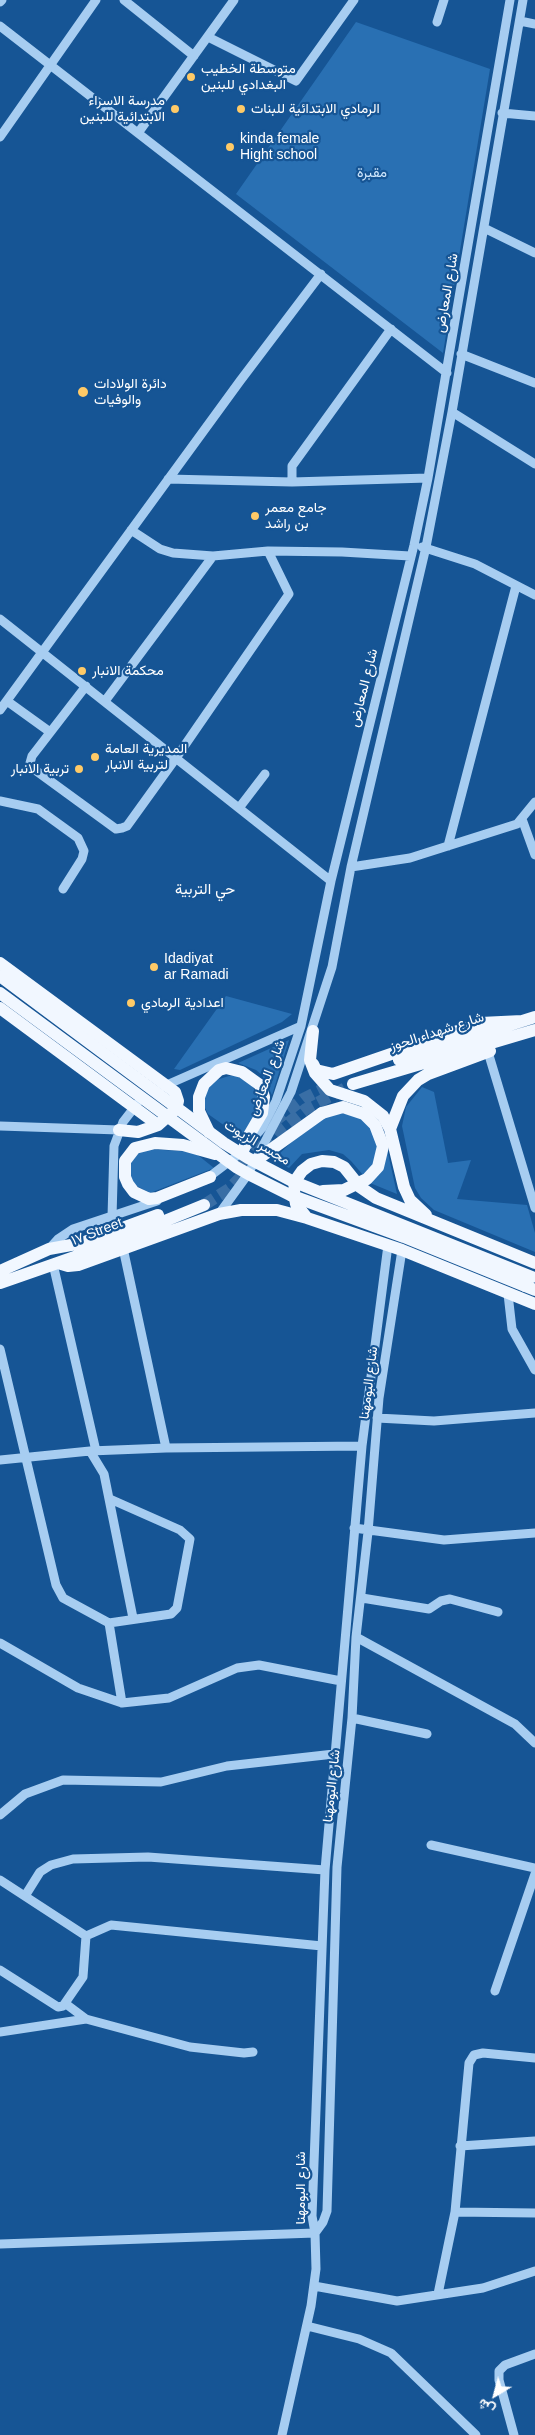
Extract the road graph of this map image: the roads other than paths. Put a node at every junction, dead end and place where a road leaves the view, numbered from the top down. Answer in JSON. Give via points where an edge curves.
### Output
{"nodes":[{"id":1,"x":96,"y":0,"type":"edge"},
{"id":2,"x":124,"y":0,"type":"edge"},
{"id":3,"x":234,"y":0,"type":"edge"},
{"id":4,"x":354,"y":0,"type":"edge"},
{"id":5,"x":444,"y":0,"type":"edge"},
{"id":6,"x":510,"y":0,"type":"edge"},
{"id":7,"x":523,"y":0,"type":"edge"},
{"id":8,"x":437,"y":22,"type":"dead end"},
{"id":9,"x":520,"y":22,"type":"junction"},
{"id":10,"x":535,"y":24,"type":"edge"},
{"id":11,"x":0,"y":26,"type":"edge"},
{"id":12,"x":208,"y":37,"type":"junction"},
{"id":13,"x":194,"y":56,"type":"junction"},
{"id":14,"x":51,"y":65,"type":"junction"},
{"id":15,"x":502,"y":113,"type":"junction"},
{"id":16,"x":535,"y":116,"type":"edge"},
{"id":17,"x":138,"y":133,"type":"junction"},
{"id":18,"x":0,"y":137,"type":"edge"},
{"id":19,"x":484,"y":228,"type":"junction"},
{"id":20,"x":535,"y":254,"type":"edge"},
{"id":21,"x":321,"y":274,"type":"junction"},
{"id":22,"x":392,"y":329,"type":"junction"},
{"id":23,"x":462,"y":354,"type":"junction"},
{"id":24,"x":447,"y":373,"type":"junction"},
{"id":25,"x":535,"y":383,"type":"edge"},
{"id":26,"x":452,"y":412,"type":"junction"},
{"id":27,"x":535,"y":464,"type":"edge"},
{"id":28,"x":428,"y":478,"type":"junction"},
{"id":29,"x":168,"y":479,"type":"junction"},
{"id":30,"x":292,"y":482,"type":"junction"},
{"id":31,"x":131,"y":530,"type":"junction"},
{"id":32,"x":414,"y":545,"type":"junction"},
{"id":33,"x":426,"y":548,"type":"junction"},
{"id":34,"x":268,"y":552,"type":"junction"},
{"id":35,"x":213,"y":556,"type":"junction"},
{"id":36,"x":410,"y":556,"type":"junction"},
{"id":37,"x":516,"y":586,"type":"junction"},
{"id":38,"x":535,"y":595,"type":"edge"},
{"id":39,"x":0,"y":619,"type":"edge"},
{"id":40,"x":43,"y":651,"type":"junction"},
{"id":41,"x":86,"y":686,"type":"junction"},
{"id":42,"x":7,"y":701,"type":"junction"},
{"id":43,"x":105,"y":701,"type":"junction"},
{"id":44,"x":0,"y":710,"type":"edge"},
{"id":45,"x":50,"y":732,"type":"junction"},
{"id":46,"x":176,"y":758,"type":"junction"},
{"id":47,"x":265,"y":774,"type":"dead end"},
{"id":48,"x":0,"y":801,"type":"edge"},
{"id":49,"x":535,"y":802,"type":"edge"},
{"id":50,"x":239,"y":808,"type":"junction"},
{"id":51,"x":522,"y":819,"type":"junction"},
{"id":52,"x":448,"y":846,"type":"junction"},
{"id":53,"x":535,"y":855,"type":"edge"},
{"id":54,"x":351,"y":867,"type":"junction"},
{"id":55,"x":331,"y":881,"type":"junction"},
{"id":56,"x":63,"y":889,"type":"dead end"},
{"id":57,"x":316,"y":960,"type":"junction"},
{"id":58,"x":0,"y":963,"type":"edge"},
{"id":59,"x":332,"y":968,"type":"junction"},
{"id":60,"x":0,"y":976,"type":"edge"},
{"id":61,"x":0,"y":993,"type":"edge"},
{"id":62,"x":0,"y":1008,"type":"edge"},
{"id":63,"x":535,"y":1017,"type":"edge"},
{"id":64,"x":307,"y":1028,"type":"junction"},
{"id":65,"x":528,"y":1028,"type":"edge"},
{"id":66,"x":488,"y":1052,"type":"junction"},
{"id":67,"x":310,"y":1060,"type":"junction"},
{"id":68,"x":351,"y":1080,"type":"tunnel mouth"},
{"id":69,"x":167,"y":1084,"type":"junction"},
{"id":70,"x":134,"y":1108,"type":"junction"},
{"id":71,"x":0,"y":1126,"type":"edge"},
{"id":72,"x":158,"y":1126,"type":"junction"},
{"id":73,"x":390,"y":1129,"type":"junction"},
{"id":74,"x":119,"y":1130,"type":"junction"},
{"id":75,"x":209,"y":1132,"type":"junction"},
{"id":76,"x":243,"y":1151,"type":"junction"},
{"id":77,"x":222,"y":1156,"type":"junction"},
{"id":78,"x":255,"y":1161,"type":"junction"},
{"id":79,"x":210,"y":1176,"type":"junction"},
{"id":80,"x":314,"y":1190,"type":"junction"},
{"id":81,"x":535,"y":1208,"type":"edge"},
{"id":82,"x":219,"y":1214,"type":"junction"},
{"id":83,"x":112,"y":1217,"type":"junction"},
{"id":84,"x":307,"y":1218,"type":"junction"},
{"id":85,"x":449,"y":1228,"type":"junction"},
{"id":86,"x":388,"y":1245,"type":"junction"},
{"id":87,"x":123,"y":1248,"type":"junction"},
{"id":88,"x":48,"y":1249,"type":"junction"},
{"id":89,"x":402,"y":1250,"type":"junction"},
{"id":90,"x":55,"y":1263,"type":"junction"},
{"id":91,"x":535,"y":1263,"type":"edge"},
{"id":92,"x":0,"y":1268,"type":"edge"},
{"id":93,"x":0,"y":1283,"type":"edge"},
{"id":94,"x":532,"y":1283,"type":"edge"},
{"id":95,"x":381,"y":1294,"type":"junction"},
{"id":96,"x":508,"y":1294,"type":"junction"},
{"id":97,"x":395,"y":1296,"type":"junction"},
{"id":98,"x":535,"y":1304,"type":"edge"},
{"id":99,"x":0,"y":1349,"type":"edge"},
{"id":100,"x":535,"y":1370,"type":"edge"},
{"id":101,"x":535,"y":1413,"type":"edge"},
{"id":102,"x":378,"y":1418,"type":"junction"},
{"id":103,"x":362,"y":1446,"type":"junction"},
{"id":104,"x":166,"y":1448,"type":"junction"},
{"id":105,"x":93,"y":1451,"type":"junction"},
{"id":106,"x":25,"y":1458,"type":"junction"},
{"id":107,"x":0,"y":1460,"type":"edge"},
{"id":108,"x":110,"y":1500,"type":"junction"},
{"id":109,"x":354,"y":1528,"type":"junction"},
{"id":110,"x":368,"y":1532,"type":"junction"},
{"id":111,"x":535,"y":1532,"type":"edge"},
{"id":112,"x":362,"y":1598,"type":"junction"},
{"id":113,"x":498,"y":1612,"type":"dead end"},
{"id":114,"x":133,"y":1618,"type":"junction"},
{"id":115,"x":109,"y":1622,"type":"junction"},
{"id":116,"x":356,"y":1637,"type":"junction"},
{"id":117,"x":0,"y":1643,"type":"edge"},
{"id":118,"x":341,"y":1681,"type":"junction"},
{"id":119,"x":122,"y":1703,"type":"junction"},
{"id":120,"x":352,"y":1718,"type":"junction"},
{"id":121,"x":427,"y":1734,"type":"dead end"},
{"id":122,"x":535,"y":1743,"type":"edge"},
{"id":123,"x":334,"y":1754,"type":"junction"},
{"id":124,"x":0,"y":1815,"type":"edge"},
{"id":125,"x":431,"y":1845,"type":"dead end"},
{"id":126,"x":535,"y":1868,"type":"edge"},
{"id":127,"x":325,"y":1870,"type":"junction"},
{"id":128,"x":535,"y":1874,"type":"edge"},
{"id":129,"x":0,"y":1880,"type":"edge"},
{"id":130,"x":25,"y":1896,"type":"junction"},
{"id":131,"x":86,"y":1936,"type":"junction"},
{"id":132,"x":322,"y":1946,"type":"junction"},
{"id":133,"x":0,"y":1970,"type":"edge"},
{"id":134,"x":495,"y":1991,"type":"dead end"},
{"id":135,"x":66,"y":2004,"type":"junction"},
{"id":136,"x":86,"y":2018,"type":"junction"},
{"id":137,"x":0,"y":2032,"type":"edge"},
{"id":138,"x":253,"y":2052,"type":"dead end"},
{"id":139,"x":535,"y":2058,"type":"edge"},
{"id":140,"x":535,"y":2141,"type":"edge"},
{"id":141,"x":460,"y":2146,"type":"junction"},
{"id":142,"x":455,"y":2212,"type":"junction"},
{"id":143,"x":535,"y":2213,"type":"edge"},
{"id":144,"x":316,"y":2233,"type":"junction"},
{"id":145,"x":0,"y":2244,"type":"edge"},
{"id":146,"x":535,"y":2271,"type":"edge"},
{"id":147,"x":314,"y":2286,"type":"junction"},
{"id":148,"x":438,"y":2294,"type":"junction"},
{"id":149,"x":306,"y":2326,"type":"junction"},
{"id":150,"x":535,"y":2354,"type":"edge"},
{"id":151,"x":282,"y":2435,"type":"edge"},
{"id":152,"x":476,"y":2435,"type":"edge"},
{"id":153,"x":514,"y":2435,"type":"edge"}],
"edges":[{"from":1,"to":14,"type":"street"},
{"from":2,"to":13,"type":"street"},
{"from":3,"to":12,"type":"street"},
{"from":4,"to":12,"type":"street","via":[[296,81]]},
{"from":5,"to":8,"type":"street"},
{"from":6,"to":24,"type":"street","name":"شارع المعارض"},
{"from":7,"to":9,"type":"street","name":"شارع المعارض"},
{"from":9,"to":10,"type":"street"},
{"from":9,"to":15,"type":"street","name":"شارع المعارض"},
{"from":11,"to":14,"type":"street"},
{"from":12,"to":13,"type":"street"},
{"from":13,"to":17,"type":"street"},
{"from":14,"to":17,"type":"street"},
{"from":14,"to":18,"type":"street"},
{"from":15,"to":16,"type":"street"},
{"from":15,"to":19,"type":"street","name":"شارع المعارض"},
{"from":17,"to":21,"type":"street"},
{"from":19,"to":20,"type":"street"},
{"from":19,"to":23,"type":"street","name":"شارع المعارض"},
{"from":21,"to":22,"type":"street"},
{"from":21,"to":29,"type":"street"},
{"from":22,"to":24,"type":"street"},
{"from":22,"to":30,"type":"street","via":[[292,466]]},
{"from":23,"to":25,"type":"street"},
{"from":23,"to":26,"type":"street","name":"شارع المعارض"},
{"from":24,"to":28,"type":"street","name":"شارع المعارض"},
{"from":26,"to":27,"type":"street"},
{"from":26,"to":33,"type":"street","name":"شارع المعارض"},
{"from":28,"to":30,"type":"street"},
{"from":28,"to":32,"type":"street","name":"شارع المعارض"},
{"from":29,"to":30,"type":"street"},
{"from":29,"to":31,"type":"street"},
{"from":31,"to":35,"type":"street","via":[[160,549]]},
{"from":31,"to":40,"type":"street"},
{"from":32,"to":33,"type":"street"},
{"from":32,"to":36,"type":"street","name":"شارع المعارض"},
{"from":33,"to":37,"type":"street","via":[[475,564]]},
{"from":33,"to":54,"type":"street","name":"شارع المعارض"},
{"from":34,"to":35,"type":"street"},
{"from":34,"to":36,"type":"street"},
{"from":34,"to":46,"type":"street","via":[[290,594]]},
{"from":35,"to":43,"type":"street"},
{"from":36,"to":55,"type":"street","name":"شارع المعارض"},
{"from":37,"to":38,"type":"street"},
{"from":37,"to":52,"type":"street"},
{"from":39,"to":40,"type":"street"},
{"from":40,"to":41,"type":"street"},
{"from":40,"to":42,"type":"street"},
{"from":41,"to":43,"type":"street"},
{"from":41,"to":45,"type":"street"},
{"from":42,"to":44,"type":"street"},
{"from":42,"to":45,"type":"street"},
{"from":43,"to":46,"type":"street"},
{"from":45,"to":46,"type":"street","via":[[32,756],[31,767],[116,829],[127,826]]},
{"from":46,"to":50,"type":"street"},
{"from":47,"to":50,"type":"street"},
{"from":48,"to":56,"type":"street","via":[[38,810],[78,838],[84,852],[82,859]]},
{"from":49,"to":51,"type":"street"},
{"from":50,"to":55,"type":"street"},
{"from":51,"to":52,"type":"street","via":[[517,824]]},
{"from":51,"to":53,"type":"street"},
{"from":52,"to":54,"type":"street","via":[[401,860]]},
{"from":54,"to":59,"type":"street","name":"شارع المعارض"},
{"from":55,"to":57,"type":"street","name":"شارع المعارض"},
{"from":57,"to":59,"type":"street"},
{"from":57,"to":64,"type":"street","name":"شارع المعارض"},
{"from":58,"to":69,"type":"main road"},
{"from":59,"to":64,"type":"street","name":"شارع المعارض"},
{"from":60,"to":75,"type":"main road","name":"مجسر الزيوت","bridge":true},
{"from":61,"to":77,"type":"main road","name":"مجسر الزيوت","bridge":true},
{"from":62,"to":70,"type":"main road"},
{"from":63,"to":65,"type":"main road","name":"شارع شهداء الحوز"},
{"from":64,"to":67,"type":"main road"},
{"from":64,"to":69,"type":"street"},
{"from":64,"to":76,"type":"street","name":"شارع المعارض","via":[[272,1109],[262,1128]]},
{"from":64,"to":78,"type":"street","name":"شارع المعارض","via":[[290,1092]]},
{"from":65,"to":66,"type":"main road","via":[[508,1045]]},
{"from":65,"to":67,"type":"main road","via":[[481,1023],[333,1074],[316,1070]]},
{"from":65,"to":68,"type":"main road","name":"شارع شهداء الحوز"},
{"from":66,"to":73,"type":"main road","via":[[418,1080],[403,1096]]},
{"from":66,"to":81,"type":"street"},
{"from":67,"to":73,"type":"main road","via":[[326,1087],[371,1105],[383,1116]]},
{"from":69,"to":70,"type":"street","via":[[149,1093]]},
{"from":69,"to":72,"type":"main road","via":[[175,1092],[178,1105]]},
{"from":70,"to":72,"type":"main road"},
{"from":70,"to":74,"type":"street"},
{"from":71,"to":74,"type":"street"},
{"from":72,"to":74,"type":"main road","via":[[138,1132]]},
{"from":73,"to":85,"type":"main road","via":[[410,1200],[422,1212]]},
{"from":74,"to":83,"type":"street","via":[[112,1154]]},
{"from":75,"to":76,"type":"main road","via":[[201,1119],[199,1097],[208,1078],[226,1068],[250,1076],[263,1090],[262,1113]]},
{"from":75,"to":80,"type":"main road","name":"مجسر الزيوت","bridge":true,"via":[[270,1170]]},
{"from":76,"to":79,"type":"street","name":"شارع المعارض"},
{"from":77,"to":79,"type":"main road","bridge":true,"via":[[183,1144],[155,1143],[135,1148],[125,1161],[128,1184],[141,1196],[157,1198]]},
{"from":77,"to":94,"type":"main road","name":"مجسر الزيوت","bridge":true,"via":[[252,1176],[290,1194]]},
{"from":78,"to":80,"type":"main road","bridge":true,"via":[[322,1112],[343,1107],[364,1114],[379,1131],[382,1153],[374,1174],[360,1184],[336,1191]]},
{"from":78,"to":82,"type":"street","name":"شارع المعارض"},
{"from":79,"to":83,"type":"street","name":"شارع المعارض","via":[[186,1190]]},
{"from":80,"to":94,"type":"main road","name":"مجسر الزيوت","bridge":true},
{"from":82,"to":84,"type":"main road","via":[[268,1210]]},
{"from":82,"to":87,"type":"main road"},
{"from":83,"to":88,"type":"street","name":"شارع المعارض","via":[[73,1230]]},
{"from":84,"to":85,"type":"main road","via":[[296,1204],[296,1181],[306,1167],[328,1161],[344,1167],[360,1187],[376,1198]]},
{"from":84,"to":86,"type":"main road"},
{"from":85,"to":91,"type":"main road"},
{"from":86,"to":89,"type":"main road"},
{"from":86,"to":95,"type":"street","name":"شارع البومهنا"},
{"from":87,"to":90,"type":"main road","via":[[78,1265]]},
{"from":87,"to":104,"type":"street"},
{"from":88,"to":90,"type":"main road","name":"١٧ Street","via":[[82,1243],[205,1201]]},
{"from":88,"to":92,"type":"main road"},
{"from":89,"to":96,"type":"main road"},
{"from":89,"to":97,"type":"street","name":"شارع البومهنا"},
{"from":90,"to":93,"type":"main road","name":"١٧ Street"},
{"from":90,"to":105,"type":"street"},
{"from":95,"to":97,"type":"street"},
{"from":95,"to":103,"type":"street","name":"شارع البومهنا"},
{"from":96,"to":98,"type":"main road"},
{"from":96,"to":100,"type":"street","via":[[512,1329]]},
{"from":97,"to":102,"type":"street","name":"شارع البومهنا"},
{"from":99,"to":106,"type":"street"},
{"from":101,"to":102,"type":"street","via":[[434,1421]]},
{"from":102,"to":110,"type":"street","name":"شارع البومهنا"},
{"from":103,"to":104,"type":"street"},
{"from":103,"to":109,"type":"street","name":"شارع البومهنا"},
{"from":104,"to":105,"type":"street"},
{"from":105,"to":106,"type":"street"},
{"from":105,"to":108,"type":"street","via":[[104,1474]]},
{"from":106,"to":107,"type":"street"},
{"from":106,"to":115,"type":"street","via":[[56,1585],[63,1598]]},
{"from":108,"to":114,"type":"street"},
{"from":108,"to":114,"type":"street","via":[[180,1530],[190,1539],[177,1608],[171,1614]]},
{"from":109,"to":110,"type":"street"},
{"from":109,"to":118,"type":"street","name":"شارع البومهنا"},
{"from":110,"to":111,"type":"street","via":[[444,1540]]},
{"from":110,"to":112,"type":"street","name":"شارع البومهنا"},
{"from":112,"to":113,"type":"street","via":[[429,1609],[450,1599]]},
{"from":112,"to":116,"type":"street","name":"شارع البومهنا"},
{"from":114,"to":115,"type":"street"},
{"from":115,"to":119,"type":"street"},
{"from":116,"to":120,"type":"street","name":"شارع البومهنا"},
{"from":116,"to":122,"type":"street","via":[[515,1724]]},
{"from":117,"to":119,"type":"street","via":[[78,1688]]},
{"from":118,"to":119,"type":"street","via":[[259,1664],[236,1668],[168,1698]]},
{"from":118,"to":123,"type":"street","name":"شارع البومهنا"},
{"from":120,"to":121,"type":"street"},
{"from":120,"to":144,"type":"street","name":"شارع البومهنا","via":[[338,1867],[327,2211]]},
{"from":123,"to":124,"type":"street","via":[[227,1766],[162,1782],[63,1780],[25,1794]]},
{"from":123,"to":127,"type":"street","name":"شارع البومهنا"},
{"from":125,"to":126,"type":"street"},
{"from":127,"to":130,"type":"street","via":[[148,1857],[73,1859],[40,1872]]},
{"from":127,"to":132,"type":"street","name":"شارع البومهنا"},
{"from":128,"to":134,"type":"street"},
{"from":129,"to":130,"type":"street"},
{"from":130,"to":131,"type":"street"},
{"from":131,"to":132,"type":"street","via":[[111,1925]]},
{"from":131,"to":135,"type":"street","via":[[83,1977]]},
{"from":132,"to":144,"type":"street","name":"شارع البومهنا","via":[[312,2216]]},
{"from":133,"to":135,"type":"street","via":[[58,2007]]},
{"from":135,"to":136,"type":"street"},
{"from":136,"to":137,"type":"street"},
{"from":136,"to":138,"type":"street","via":[[190,2047]]},
{"from":139,"to":141,"type":"street","via":[[484,2053],[474,2056],[470,2063]]},
{"from":140,"to":141,"type":"street"},
{"from":141,"to":142,"type":"street"},
{"from":142,"to":143,"type":"street"},
{"from":142,"to":148,"type":"street"},
{"from":144,"to":145,"type":"street"},
{"from":144,"to":147,"type":"street"},
{"from":146,"to":148,"type":"street","via":[[483,2288]]},
{"from":147,"to":148,"type":"street","via":[[397,2300]]},
{"from":147,"to":149,"type":"street"},
{"from":149,"to":151,"type":"street"},
{"from":149,"to":152,"type":"street","via":[[359,2339],[391,2353]]},
{"from":150,"to":153,"type":"street","via":[[505,2365],[499,2372],[498,2380]]}]}
